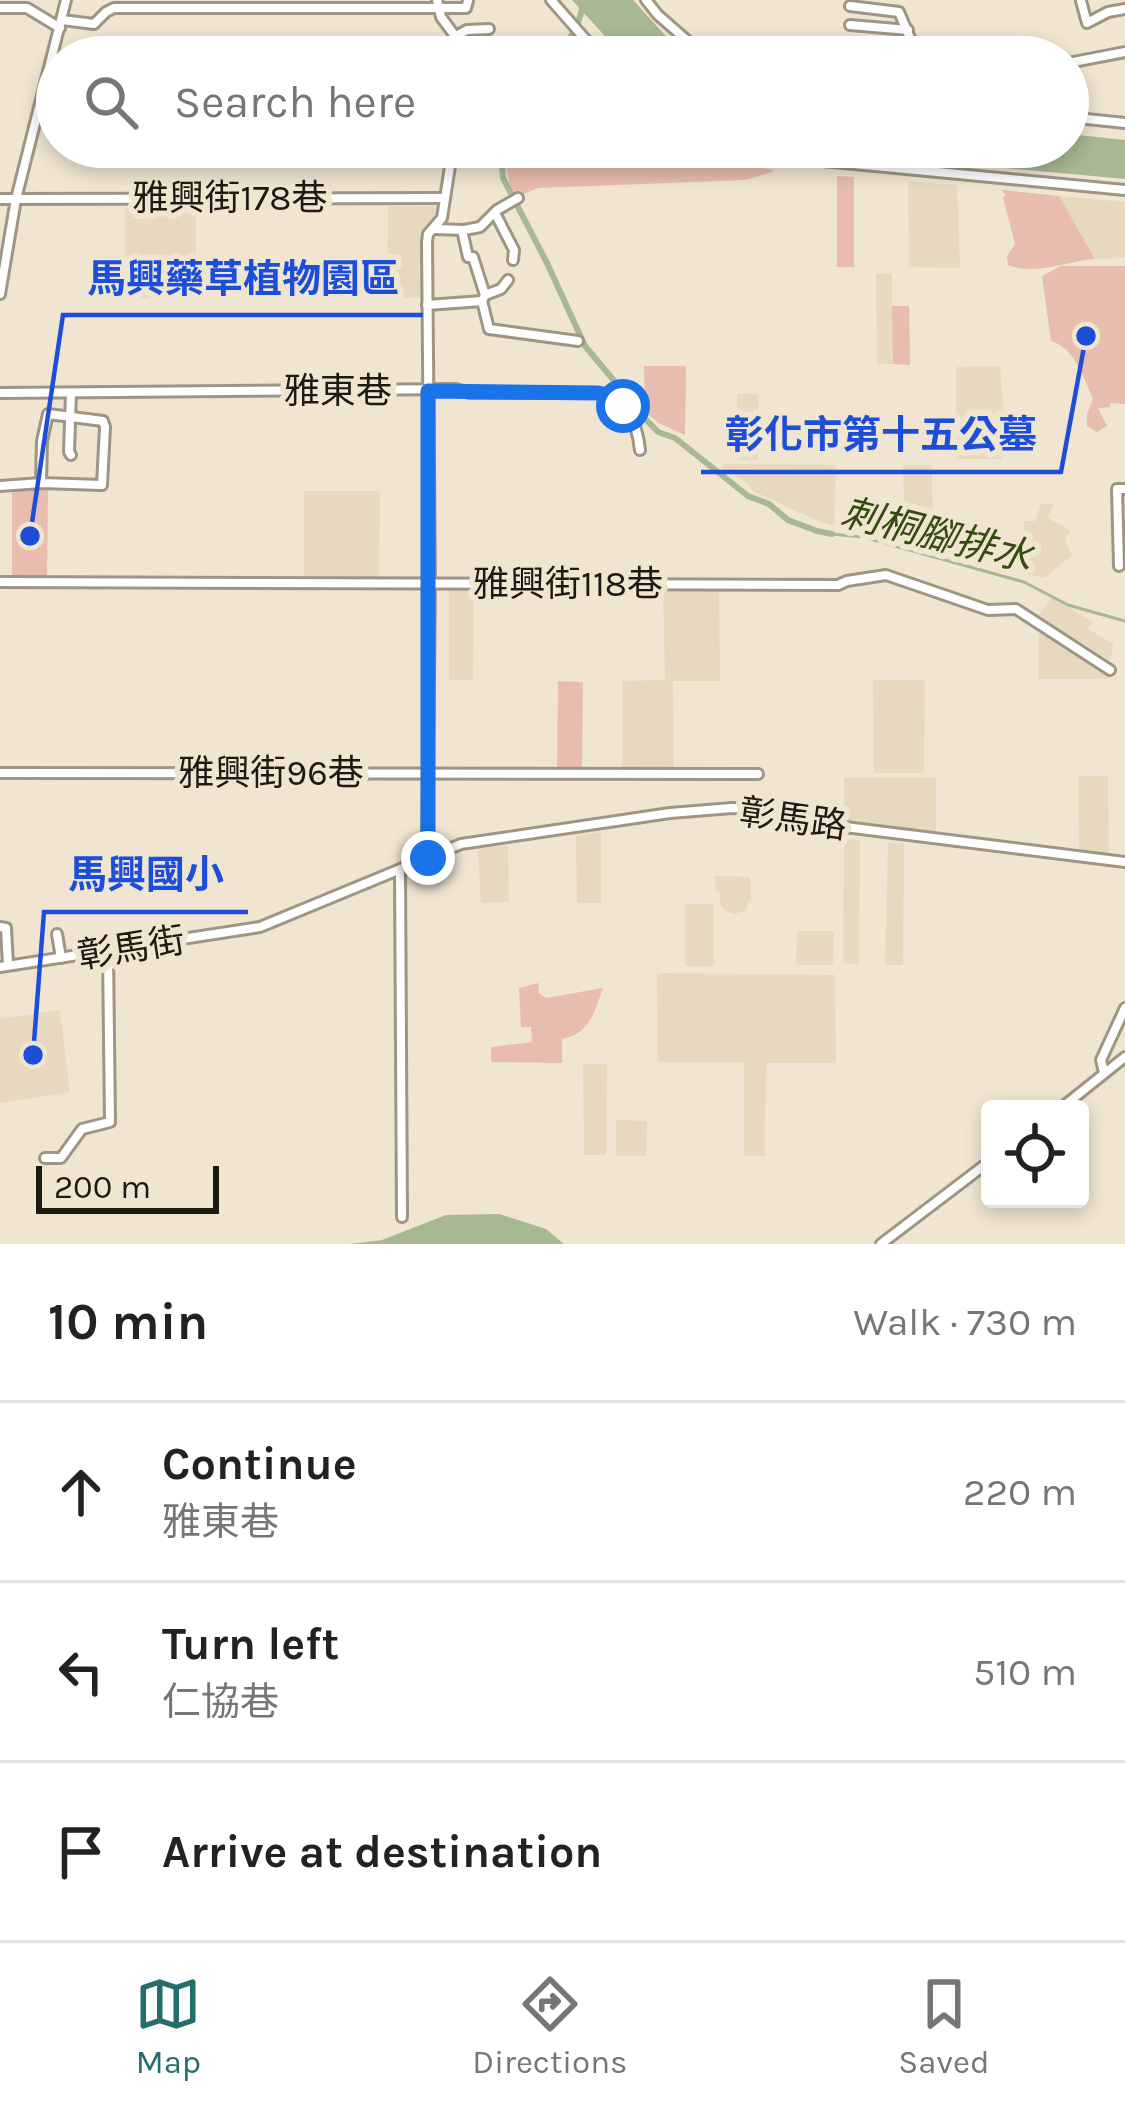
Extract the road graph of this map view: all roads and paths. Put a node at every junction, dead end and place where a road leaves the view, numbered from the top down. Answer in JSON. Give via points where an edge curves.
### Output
{"nodes":[{"id":1,"x":66,"y":0,"type":"edge"},
{"id":2,"x":551,"y":0,"type":"edge"},
{"id":3,"x":646,"y":0,"type":"edge"},
{"id":4,"x":469,"y":1,"type":"edge"},
{"id":5,"x":1081,"y":2,"type":"edge"},
{"id":6,"x":437,"y":4,"type":"edge"},
{"id":7,"x":850,"y":6,"type":"dead end"},
{"id":8,"x":0,"y":8,"type":"edge"},
{"id":9,"x":1125,"y":9,"type":"edge"},
{"id":10,"x":61,"y":24,"type":"junction"},
{"id":11,"x":850,"y":25,"type":"dead end"},
{"id":12,"x":489,"y":29,"type":"dead end"},
{"id":13,"x":908,"y":31,"type":"junction"},
{"id":14,"x":58,"y":36,"type":"edge"},
{"id":15,"x":456,"y":36,"type":"joint"},
{"id":16,"x":583,"y":36,"type":"edge"},
{"id":17,"x":682,"y":36,"type":"edge"},
{"id":18,"x":910,"y":36,"type":"edge"},
{"id":19,"x":1125,"y":52,"type":"edge"},
{"id":20,"x":1089,"y":59,"type":"edge"},
{"id":21,"x":1089,"y":119,"type":"edge"},
{"id":22,"x":36,"y":121,"type":"edge"},
{"id":23,"x":1125,"y":123,"type":"edge"},
{"id":24,"x":449,"y":168,"type":"edge"},
{"id":25,"x":895,"y":168,"type":"edge"},
{"id":26,"x":1125,"y":190,"type":"edge"},
{"id":27,"x":444,"y":198,"type":"junction"},
{"id":28,"x":518,"y":198,"type":"dead end"},
{"id":29,"x":0,"y":199,"type":"edge"},
{"id":30,"x":16,"y":199,"type":"junction"},
{"id":31,"x":495,"y":213,"type":"junction"},
{"id":32,"x":433,"y":229,"type":"junction"},
{"id":33,"x":462,"y":230,"type":"junction"},
{"id":34,"x":513,"y":260,"type":"dead end"},
{"id":35,"x":508,"y":280,"type":"dead end"},
{"id":36,"x":0,"y":294,"type":"edge"},
{"id":37,"x":483,"y":298,"type":"junction"},
{"id":38,"x":427,"y":305,"type":"junction"},
{"id":39,"x":578,"y":341,"type":"dead end"},
{"id":40,"x":428,"y":391,"type":"junction"},
{"id":41,"x":0,"y":393,"type":"edge"},
{"id":42,"x":71,"y":393,"type":"junction"},
{"id":43,"x":70,"y":416,"type":"junction"},
{"id":44,"x":640,"y":450,"type":"dead end"},
{"id":45,"x":71,"y":455,"type":"dead end"},
{"id":46,"x":41,"y":483,"type":"junction"},
{"id":47,"x":0,"y":486,"type":"edge"},
{"id":48,"x":1125,"y":488,"type":"edge"},
{"id":49,"x":1119,"y":566,"type":"dead end"},
{"id":50,"x":0,"y":582,"type":"edge"},
{"id":51,"x":430,"y":584,"type":"junction"},
{"id":52,"x":1111,"y":670,"type":"dead end"},
{"id":53,"x":427,"y":772,"type":"junction"},
{"id":54,"x":0,"y":773,"type":"edge"},
{"id":55,"x":758,"y":774,"type":"dead end"},
{"id":56,"x":461,"y":844,"type":"joint"},
{"id":57,"x":428,"y":858,"type":"junction"},
{"id":58,"x":1125,"y":862,"type":"edge"},
{"id":59,"x":400,"y":870,"type":"junction"},
{"id":60,"x":0,"y":927,"type":"edge"},
{"id":61,"x":57,"y":934,"type":"dead end"},
{"id":62,"x":108,"y":952,"type":"junction"},
{"id":63,"x":61,"y":958,"type":"junction"},
{"id":64,"x":4,"y":966,"type":"edge"},
{"id":65,"x":1125,"y":1008,"type":"edge"},
{"id":66,"x":1125,"y":1057,"type":"edge"},
{"id":67,"x":1104,"y":1072,"type":"junction"},
{"id":68,"x":1072,"y":1100,"type":"edge"},
{"id":69,"x":45,"y":1158,"type":"dead end"},
{"id":70,"x":981,"y":1168,"type":"edge"},
{"id":71,"x":402,"y":1217,"type":"dead end"},
{"id":72,"x":881,"y":1244,"type":"edge"}],
"edges":[{"from":1,"to":10,"type":"street"},
{"from":2,"to":16,"type":"street"},
{"from":3,"to":17,"type":"street"},
{"from":4,"to":6,"type":"street","via":[[466,8]]},
{"from":5,"to":9,"type":"street","via":[[1087,23]]},
{"from":6,"to":10,"type":"street","via":[[114,8],[94,24]]},
{"from":6,"to":15,"type":"street"},
{"from":7,"to":13,"type":"street","via":[[899,12]]},
{"from":8,"to":10,"type":"street","via":[[27,8]]},
{"from":10,"to":14,"type":"street"},
{"from":11,"to":13,"type":"street"},
{"from":12,"to":15,"type":"street"},
{"from":13,"to":18,"type":"street"},
{"from":19,"to":20,"type":"street"},
{"from":21,"to":23,"type":"street"},
{"from":22,"to":30,"type":"street"},
{"from":24,"to":27,"type":"street"},
{"from":25,"to":26,"type":"street"},
{"from":27,"to":30,"type":"street","name":"雅興街178巷"},
{"from":27,"to":32,"type":"street"},
{"from":28,"to":31,"type":"street"},
{"from":29,"to":30,"type":"street","name":"雅興街178巷"},
{"from":30,"to":36,"type":"street"},
{"from":31,"to":33,"type":"street"},
{"from":31,"to":34,"type":"street"},
{"from":32,"to":33,"type":"street"},
{"from":32,"to":38,"type":"street"},
{"from":33,"to":37,"type":"street"},
{"from":35,"to":37,"type":"street"},
{"from":37,"to":38,"type":"street"},
{"from":37,"to":39,"type":"street","via":[[489,329]]},
{"from":38,"to":40,"type":"street"},
{"from":40,"to":42,"type":"street","name":"雅東巷"},
{"from":40,"to":44,"type":"street","name":"雅東巷","via":[[613,396],[634,421]]},
{"from":40,"to":51,"type":"street"},
{"from":41,"to":42,"type":"street","name":"雅東巷"},
{"from":42,"to":43,"type":"street"},
{"from":43,"to":45,"type":"street"},
{"from":43,"to":46,"type":"street","via":[[48,414]]},
{"from":43,"to":46,"type":"street","via":[[105,424],[104,483]]},
{"from":46,"to":47,"type":"street"},
{"from":48,"to":49,"type":"street","via":[[1117,489]]},
{"from":50,"to":51,"type":"street","name":"雅興街118巷"},
{"from":51,"to":52,"type":"street","name":"雅興街118巷","via":[[838,585],[886,575],[988,610],[1016,609]]},
{"from":51,"to":53,"type":"street"},
{"from":53,"to":54,"type":"street","name":"雅興街96巷"},
{"from":53,"to":55,"type":"street","name":"雅興街96巷"},
{"from":53,"to":57,"type":"street"},
{"from":56,"to":57,"type":"street","name":"彰馬街"},
{"from":56,"to":58,"type":"street","name":"彰馬路","via":[[755,808]]},
{"from":57,"to":59,"type":"street","name":"彰馬街"},
{"from":59,"to":62,"type":"street","name":"彰馬街","via":[[260,927]]},
{"from":59,"to":71,"type":"street"},
{"from":60,"to":64,"type":"street"},
{"from":61,"to":63,"type":"street"},
{"from":62,"to":63,"type":"street","name":"彰馬街"},
{"from":62,"to":69,"type":"street","via":[[110,1122],[82,1129],[61,1158]]},
{"from":63,"to":64,"type":"street","name":"彰馬街"},
{"from":65,"to":67,"type":"street","via":[[1101,1060]]},
{"from":66,"to":67,"type":"street"},
{"from":67,"to":68,"type":"street"},
{"from":70,"to":72,"type":"street"}]}
